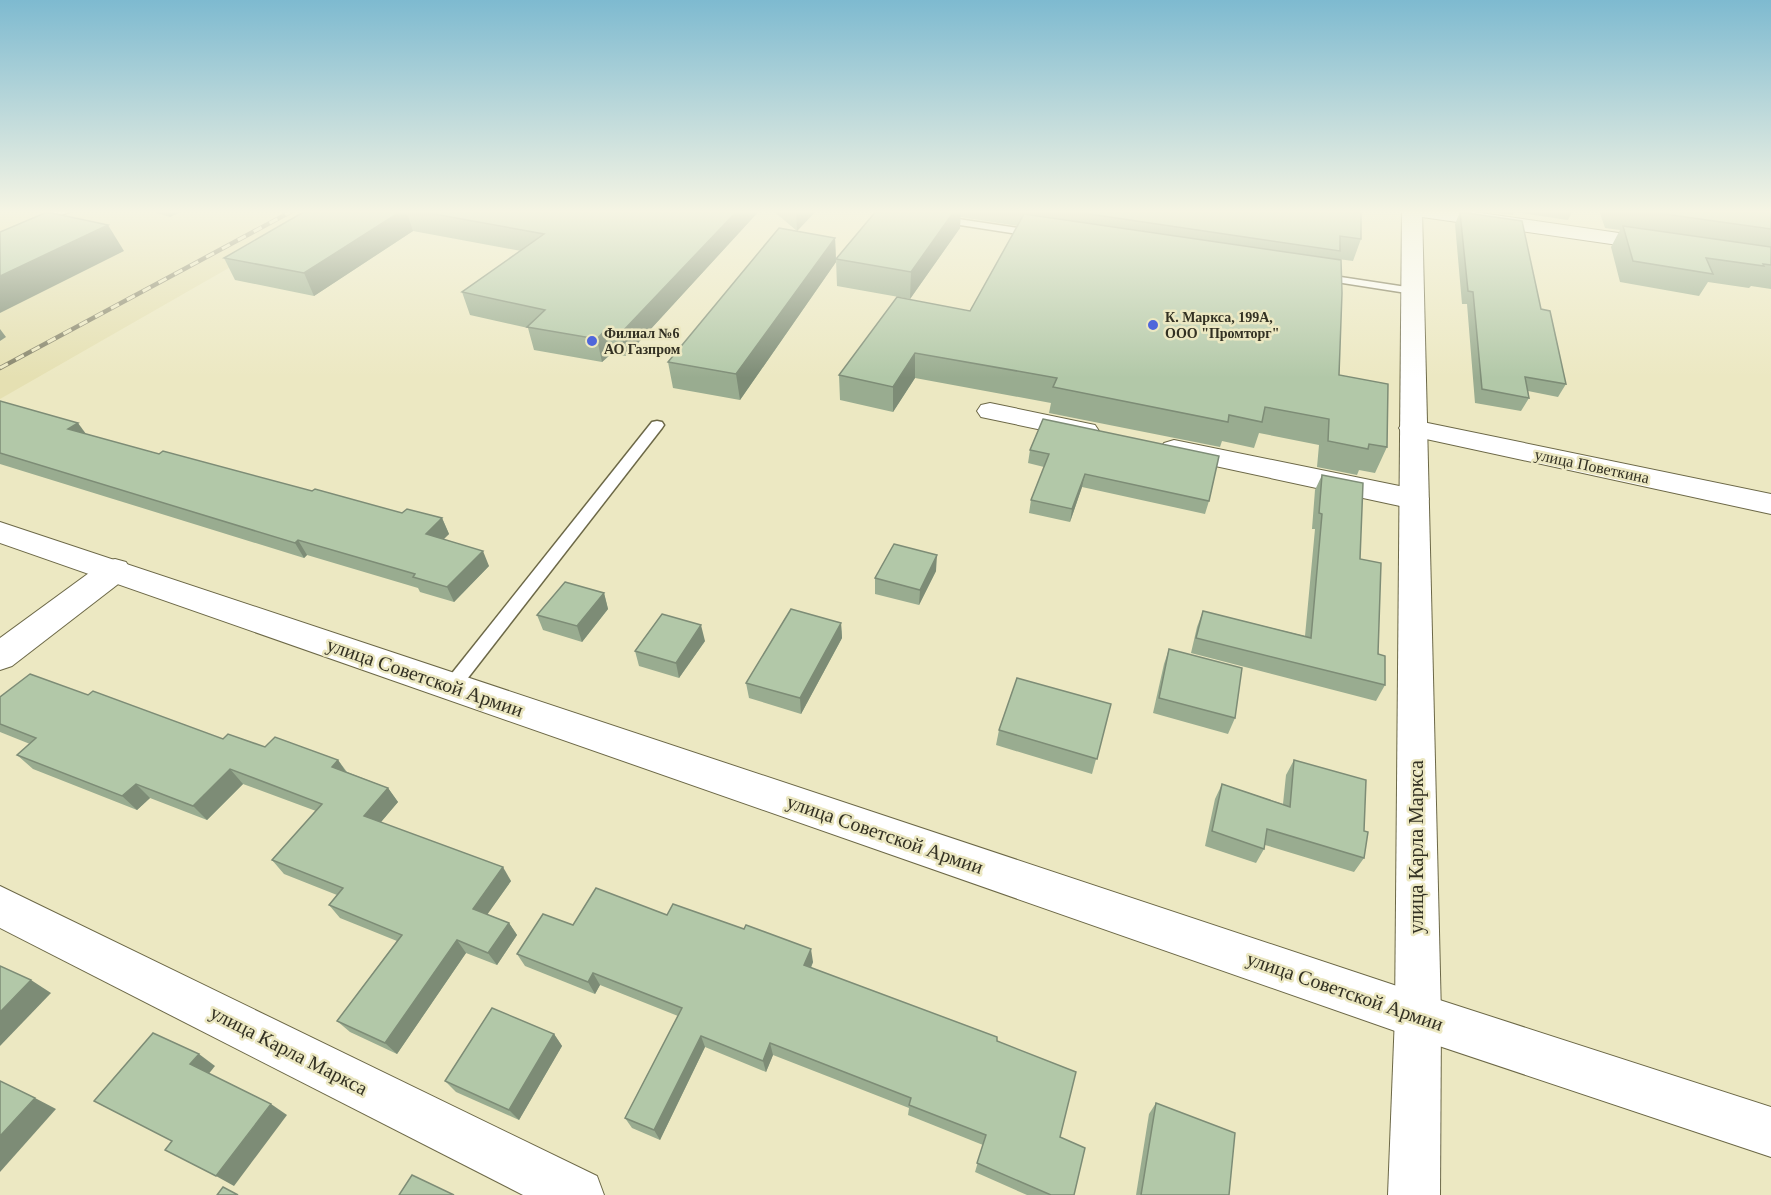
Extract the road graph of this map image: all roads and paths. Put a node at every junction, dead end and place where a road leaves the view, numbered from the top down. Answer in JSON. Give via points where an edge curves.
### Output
{"nodes":[{"id":1,"x":1413,"y":266,"type":"edge"},
{"id":2,"x":1315,"y":276,"type":"edge"},
{"id":3,"x":1413,"y":291,"type":"junction"},
{"id":4,"x":990,"y":411,"type":"dead end"},
{"id":5,"x":657,"y":424,"type":"dead end"},
{"id":6,"x":1413,"y":428,"type":"junction"},
{"id":7,"x":1116,"y":437,"type":"edge"},
{"id":8,"x":1150,"y":445,"type":"edge"},
{"id":9,"x":1414,"y":500,"type":"junction"},
{"id":10,"x":1771,"y":504,"type":"edge"},
{"id":11,"x":0,"y":532,"type":"edge"},
{"id":12,"x":115,"y":570,"type":"junction"},
{"id":13,"x":0,"y":657,"type":"edge"},
{"id":14,"x":451,"y":687,"type":"junction"},
{"id":15,"x":0,"y":906,"type":"edge"},
{"id":16,"x":1418,"y":1016,"type":"junction"},
{"id":17,"x":1771,"y":1132,"type":"edge"},
{"id":18,"x":578,"y":1195,"type":"edge"},
{"id":19,"x":1414,"y":1195,"type":"edge"}],
"edges":[{"from":1,"to":3,"type":"street","name":"улица Карла Маркса"},
{"from":2,"to":3,"type":"lane"},
{"from":3,"to":6,"type":"street","name":"улица Карла Маркса"},
{"from":4,"to":7,"type":"street"},
{"from":5,"to":14,"type":"lane"},
{"from":6,"to":9,"type":"street","name":"улица Карла Маркса"},
{"from":6,"to":10,"type":"street","name":"улица Поветкина"},
{"from":8,"to":9,"type":"street"},
{"from":9,"to":16,"type":"street","name":"улица Карла Маркса"},
{"from":11,"to":12,"type":"street","name":"улица Советской Армии"},
{"from":12,"to":13,"type":"street"},
{"from":12,"to":14,"type":"street","name":"улица Советской Армии"},
{"from":14,"to":16,"type":"street","name":"улица Советской Армии"},
{"from":15,"to":18,"type":"street","name":"улица Карла Маркса"},
{"from":16,"to":17,"type":"street","name":"улица Советской Армии"},
{"from":16,"to":19,"type":"street","name":"улица Карла Маркса"}]}
